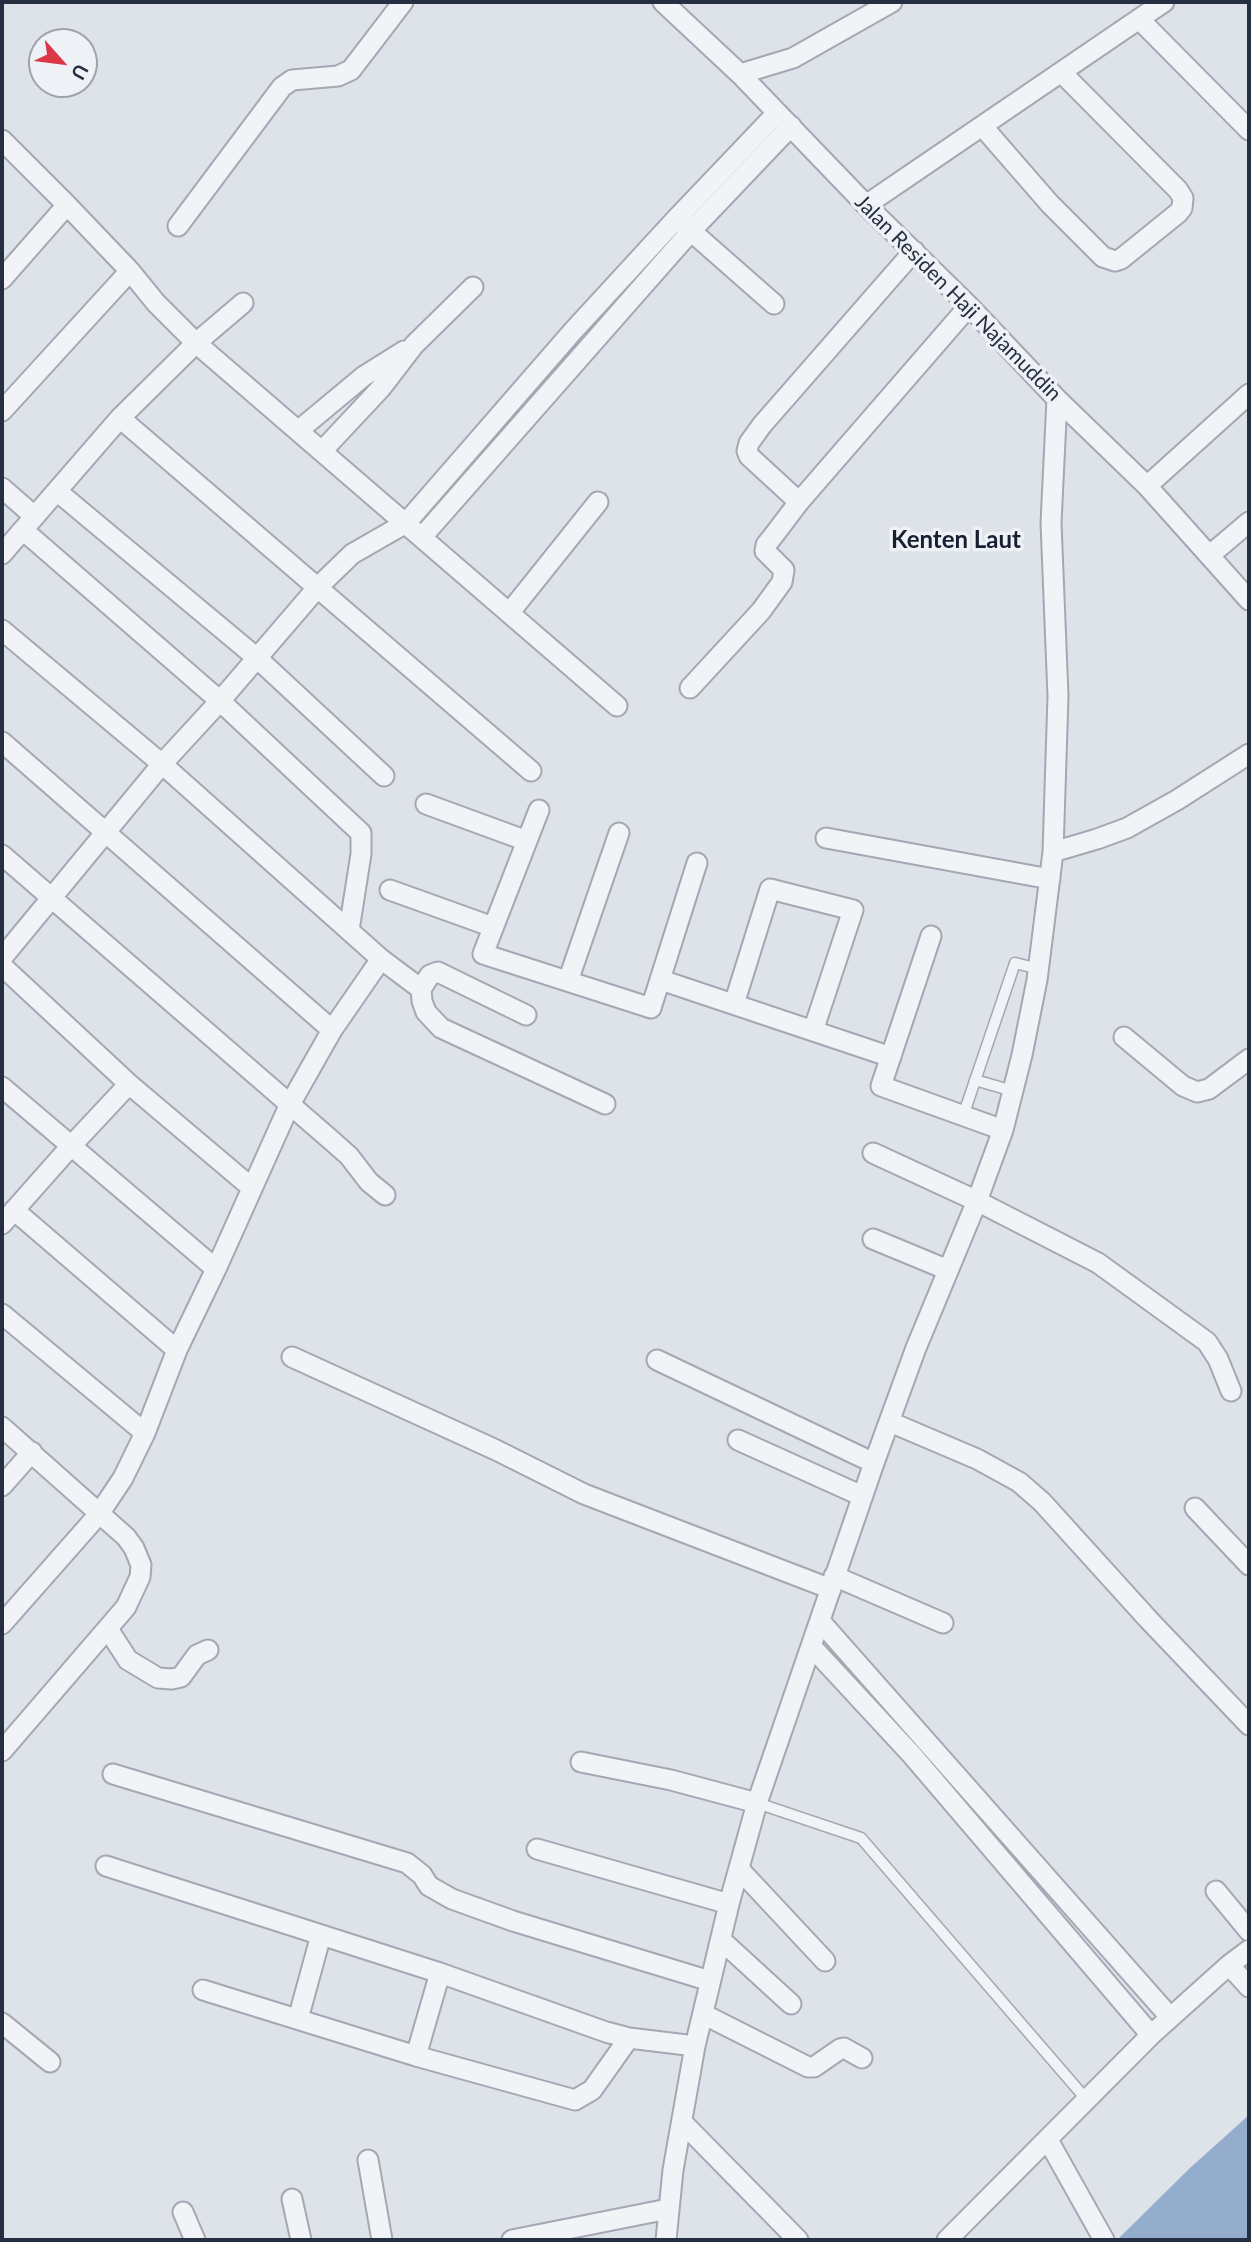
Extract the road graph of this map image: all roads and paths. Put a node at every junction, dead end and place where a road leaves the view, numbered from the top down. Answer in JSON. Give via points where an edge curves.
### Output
{"nodes":[{"id":1,"x":403,"y":2,"type":"edge"},
{"id":2,"x":892,"y":2,"type":"edge"},
{"id":3,"x":1164,"y":2,"type":"edge"},
{"id":4,"x":671,"y":4,"type":"edge"},
{"id":5,"x":1139,"y":19,"type":"junction"},
{"id":6,"x":1062,"y":73,"type":"junction"},
{"id":7,"x":740,"y":74,"type":"junction"},
{"id":8,"x":784,"y":120,"type":"junction"},
{"id":9,"x":983,"y":127,"type":"junction"},
{"id":10,"x":1249,"y":130,"type":"edge"},
{"id":11,"x":3,"y":143,"type":"edge"},
{"id":12,"x":67,"y":205,"type":"junction"},
{"id":13,"x":866,"y":205,"type":"junction"},
{"id":14,"x":684,"y":224,"type":"junction"},
{"id":15,"x":178,"y":226,"type":"dead end"},
{"id":16,"x":914,"y":251,"type":"junction"},
{"id":17,"x":130,"y":271,"type":"junction"},
{"id":18,"x":2,"y":279,"type":"edge"},
{"id":19,"x":615,"y":285,"type":"junction"},
{"id":20,"x":473,"y":287,"type":"dead end"},
{"id":21,"x":633,"y":297,"type":"junction"},
{"id":22,"x":243,"y":303,"type":"dead end"},
{"id":23,"x":774,"y":304,"type":"dead end"},
{"id":24,"x":969,"y":306,"type":"junction"},
{"id":25,"x":573,"y":331,"type":"junction"},
{"id":26,"x":196,"y":343,"type":"junction"},
{"id":27,"x":592,"y":344,"type":"junction"},
{"id":28,"x":414,"y":345,"type":"junction"},
{"id":29,"x":1249,"y":394,"type":"edge"},
{"id":30,"x":1057,"y":399,"type":"junction"},
{"id":31,"x":2,"y":411,"type":"edge"},
{"id":32,"x":120,"y":418,"type":"junction"},
{"id":33,"x":299,"y":430,"type":"junction"},
{"id":34,"x":322,"y":451,"type":"junction"},
{"id":35,"x":1147,"y":486,"type":"junction"},
{"id":36,"x":2,"y":488,"type":"edge"},
{"id":37,"x":58,"y":492,"type":"junction"},
{"id":38,"x":598,"y":502,"type":"dead end"},
{"id":39,"x":799,"y":502,"type":"junction"},
{"id":40,"x":1249,"y":522,"type":"edge"},
{"id":41,"x":29,"y":523,"type":"junction"},
{"id":42,"x":406,"y":523,"type":"junction"},
{"id":43,"x":422,"y":537,"type":"junction"},
{"id":44,"x":2,"y":554,"type":"edge"},
{"id":45,"x":1210,"y":555,"type":"junction"},
{"id":46,"x":318,"y":587,"type":"junction"},
{"id":47,"x":1249,"y":600,"type":"edge"},
{"id":48,"x":510,"y":612,"type":"junction"},
{"id":49,"x":2,"y":630,"type":"edge"},
{"id":50,"x":257,"y":658,"type":"junction"},
{"id":51,"x":690,"y":688,"type":"dead end"},
{"id":52,"x":220,"y":701,"type":"junction"},
{"id":53,"x":617,"y":706,"type":"dead end"},
{"id":54,"x":2,"y":742,"type":"edge"},
{"id":55,"x":1249,"y":754,"type":"edge"},
{"id":56,"x":162,"y":764,"type":"junction"},
{"id":57,"x":531,"y":771,"type":"dead end"},
{"id":58,"x":384,"y":776,"type":"dead end"},
{"id":59,"x":426,"y":804,"type":"dead end"},
{"id":60,"x":539,"y":810,"type":"dead end"},
{"id":61,"x":106,"y":832,"type":"junction"},
{"id":62,"x":619,"y":833,"type":"dead end"},
{"id":63,"x":826,"y":838,"type":"dead end"},
{"id":64,"x":527,"y":841,"type":"junction"},
{"id":65,"x":1053,"y":852,"type":"junction"},
{"id":66,"x":2,"y":855,"type":"edge"},
{"id":67,"x":697,"y":863,"type":"dead end"},
{"id":68,"x":1050,"y":879,"type":"junction"},
{"id":69,"x":390,"y":890,"type":"dead end"},
{"id":70,"x":51,"y":896,"type":"junction"},
{"id":71,"x":493,"y":927,"type":"junction"},
{"id":72,"x":349,"y":930,"type":"junction"},
{"id":73,"x":931,"y":936,"type":"dead end"},
{"id":74,"x":2,"y":958,"type":"edge"},
{"id":75,"x":381,"y":959,"type":"junction"},
{"id":76,"x":2,"y":966,"type":"edge"},
{"id":77,"x":1039,"y":969,"type":"junction"},
{"id":78,"x":661,"y":980,"type":"junction"},
{"id":79,"x":568,"y":981,"type":"junction"},
{"id":80,"x":421,"y":989,"type":"junction"},
{"id":81,"x":734,"y":1004,"type":"junction"},
{"id":82,"x":526,"y":1015,"type":"dead end"},
{"id":83,"x":332,"y":1030,"type":"junction"},
{"id":84,"x":813,"y":1031,"type":"junction"},
{"id":85,"x":1124,"y":1037,"type":"dead end"},
{"id":86,"x":891,"y":1057,"type":"junction"},
{"id":87,"x":1249,"y":1059,"type":"edge"},
{"id":88,"x":975,"y":1080,"type":"junction"},
{"id":89,"x":129,"y":1084,"type":"junction"},
{"id":90,"x":1013,"y":1091,"type":"junction"},
{"id":91,"x":3,"y":1092,"type":"edge"},
{"id":92,"x":605,"y":1104,"type":"dead end"},
{"id":93,"x":289,"y":1106,"type":"junction"},
{"id":94,"x":962,"y":1116,"type":"junction"},
{"id":95,"x":1003,"y":1130,"type":"junction"},
{"id":96,"x":71,"y":1146,"type":"junction"},
{"id":97,"x":873,"y":1153,"type":"dead end"},
{"id":98,"x":252,"y":1188,"type":"junction"},
{"id":99,"x":385,"y":1195,"type":"dead end"},
{"id":100,"x":977,"y":1201,"type":"junction"},
{"id":101,"x":8,"y":1217,"type":"edge"},
{"id":102,"x":873,"y":1238,"type":"dead end"},
{"id":103,"x":216,"y":1269,"type":"junction"},
{"id":104,"x":948,"y":1270,"type":"junction"},
{"id":105,"x":2,"y":1314,"type":"edge"},
{"id":106,"x":177,"y":1350,"type":"junction"},
{"id":107,"x":292,"y":1357,"type":"dead end"},
{"id":108,"x":657,"y":1360,"type":"dead end"},
{"id":109,"x":1231,"y":1391,"type":"dead end"},
{"id":110,"x":890,"y":1422,"type":"junction"},
{"id":111,"x":2,"y":1427,"type":"edge"},
{"id":112,"x":145,"y":1433,"type":"junction"},
{"id":113,"x":738,"y":1440,"type":"dead end"},
{"id":114,"x":32,"y":1452,"type":"junction"},
{"id":115,"x":874,"y":1463,"type":"junction"},
{"id":116,"x":2,"y":1486,"type":"edge"},
{"id":117,"x":862,"y":1496,"type":"junction"},
{"id":118,"x":1195,"y":1508,"type":"dead end"},
{"id":119,"x":99,"y":1514,"type":"junction"},
{"id":120,"x":1249,"y":1566,"type":"edge"},
{"id":121,"x":833,"y":1583,"type":"junction"},
{"id":122,"x":820,"y":1621,"type":"junction"},
{"id":123,"x":943,"y":1623,"type":"dead end"},
{"id":124,"x":2,"y":1624,"type":"edge"},
{"id":125,"x":108,"y":1629,"type":"junction"},
{"id":126,"x":811,"y":1646,"type":"junction"},
{"id":127,"x":208,"y":1650,"type":"dead end"},
{"id":128,"x":1249,"y":1725,"type":"edge"},
{"id":129,"x":2,"y":1751,"type":"edge"},
{"id":130,"x":581,"y":1762,"type":"dead end"},
{"id":131,"x":113,"y":1774,"type":"dead end"},
{"id":132,"x":757,"y":1803,"type":"junction"},
{"id":133,"x":537,"y":1849,"type":"dead end"},
{"id":134,"x":106,"y":1866,"type":"dead end"},
{"id":135,"x":740,"y":1870,"type":"junction"},
{"id":136,"x":1216,"y":1891,"type":"dead end"},
{"id":137,"x":729,"y":1904,"type":"junction"},
{"id":138,"x":1249,"y":1931,"type":"edge"},
{"id":139,"x":321,"y":1935,"type":"junction"},
{"id":140,"x":721,"y":1940,"type":"junction"},
{"id":141,"x":1249,"y":1950,"type":"edge"},
{"id":142,"x":825,"y":1961,"type":"dead end"},
{"id":143,"x":1229,"y":1965,"type":"junction"},
{"id":144,"x":440,"y":1973,"type":"junction"},
{"id":145,"x":710,"y":1981,"type":"junction"},
{"id":146,"x":1249,"y":1987,"type":"edge"},
{"id":147,"x":204,"y":1990,"type":"dead end"},
{"id":148,"x":791,"y":2004,"type":"dead end"},
{"id":149,"x":703,"y":2014,"type":"junction"},
{"id":150,"x":1170,"y":2017,"type":"junction"},
{"id":151,"x":298,"y":2019,"type":"junction"},
{"id":152,"x":2,"y":2023,"type":"edge"},
{"id":153,"x":1151,"y":2035,"type":"junction"},
{"id":154,"x":629,"y":2038,"type":"junction"},
{"id":155,"x":695,"y":2046,"type":"junction"},
{"id":156,"x":416,"y":2056,"type":"junction"},
{"id":157,"x":862,"y":2058,"type":"dead end"},
{"id":158,"x":50,"y":2062,"type":"dead end"},
{"id":159,"x":1086,"y":2099,"type":"junction"},
{"id":160,"x":682,"y":2122,"type":"junction"},
{"id":161,"x":1048,"y":2140,"type":"junction"},
{"id":162,"x":368,"y":2160,"type":"dead end"},
{"id":163,"x":292,"y":2199,"type":"dead end"},
{"id":164,"x":668,"y":2209,"type":"junction"},
{"id":165,"x":183,"y":2212,"type":"dead end"},
{"id":166,"x":195,"y":2240,"type":"edge"},
{"id":167,"x":301,"y":2240,"type":"edge"},
{"id":168,"x":382,"y":2240,"type":"edge"},
{"id":169,"x":512,"y":2240,"type":"edge"},
{"id":170,"x":666,"y":2240,"type":"edge"},
{"id":171,"x":798,"y":2240,"type":"edge"},
{"id":172,"x":947,"y":2240,"type":"edge"},
{"id":173,"x":1104,"y":2240,"type":"edge"}],
"edges":[{"from":1,"to":15,"type":"street","via":[[351,70],[338,76],[292,80],[282,87]]},
{"from":2,"to":7,"type":"street","via":[[793,58]]},
{"from":3,"to":5,"type":"street"},
{"from":4,"to":7,"type":"street","name":"Jalan Residen Haji Najamuddin"},
{"from":5,"to":6,"type":"street"},
{"from":5,"to":10,"type":"street"},
{"from":6,"to":9,"type":"street"},
{"from":6,"to":9,"type":"street","via":[[1183,198],[1178,214],[1121,259],[1103,257]]},
{"from":7,"to":8,"type":"street","name":"Jalan Residen Haji Najamuddin"},
{"from":8,"to":13,"type":"street","name":"Jalan Residen Haji Najamuddin"},
{"from":8,"to":14,"type":"street"},
{"from":9,"to":13,"type":"street"},
{"from":11,"to":12,"type":"street"},
{"from":12,"to":17,"type":"street"},
{"from":12,"to":18,"type":"street"},
{"from":13,"to":16,"type":"street","name":"Jalan Residen Haji Najamuddin"},
{"from":14,"to":19,"type":"street"},
{"from":14,"to":21,"type":"street"},
{"from":14,"to":23,"type":"street"},
{"from":16,"to":24,"type":"street","name":"Jalan Residen Haji Najamuddin"},
{"from":16,"to":39,"type":"street","via":[[749,443],[749,456]]},
{"from":17,"to":26,"type":"street"},
{"from":17,"to":31,"type":"street"},
{"from":19,"to":21,"type":"street"},
{"from":19,"to":25,"type":"street"},
{"from":20,"to":28,"type":"street"},
{"from":21,"to":27,"type":"street"},
{"from":22,"to":26,"type":"street"},
{"from":24,"to":30,"type":"street","name":"Jalan Residen Haji Najamuddin"},
{"from":24,"to":39,"type":"street"},
{"from":25,"to":27,"type":"street"},
{"from":25,"to":42,"type":"street"},
{"from":26,"to":32,"type":"street"},
{"from":26,"to":33,"type":"street"},
{"from":27,"to":43,"type":"street"},
{"from":28,"to":33,"type":"street","via":[[364,376]]},
{"from":28,"to":34,"type":"street"},
{"from":29,"to":35,"type":"street"},
{"from":30,"to":35,"type":"street","name":"Jalan Residen Haji Najamuddin"},
{"from":30,"to":65,"type":"street","via":[[1051,523],[1058,696]]},
{"from":32,"to":37,"type":"street"},
{"from":32,"to":46,"type":"street"},
{"from":33,"to":34,"type":"street"},
{"from":34,"to":42,"type":"street"},
{"from":35,"to":45,"type":"street","name":"Jalan Residen Haji Najamuddin"},
{"from":36,"to":41,"type":"street"},
{"from":37,"to":41,"type":"street"},
{"from":37,"to":50,"type":"street"},
{"from":38,"to":48,"type":"street"},
{"from":39,"to":51,"type":"street","via":[[765,548],[785,577],[761,611]]},
{"from":40,"to":45,"type":"street"},
{"from":41,"to":44,"type":"street"},
{"from":41,"to":52,"type":"street"},
{"from":42,"to":43,"type":"street"},
{"from":42,"to":46,"type":"street","via":[[352,554]]},
{"from":43,"to":48,"type":"street"},
{"from":45,"to":47,"type":"street","name":"Jalan Residen Haji Najamuddin"},
{"from":46,"to":50,"type":"street"},
{"from":46,"to":57,"type":"street"},
{"from":48,"to":53,"type":"street"},
{"from":49,"to":56,"type":"street"},
{"from":50,"to":52,"type":"street"},
{"from":50,"to":58,"type":"street"},
{"from":52,"to":56,"type":"street"},
{"from":52,"to":72,"type":"street","via":[[361,833]]},
{"from":54,"to":61,"type":"street"},
{"from":55,"to":65,"type":"street","via":[[1127,828]]},
{"from":56,"to":61,"type":"street"},
{"from":56,"to":72,"type":"street"},
{"from":59,"to":64,"type":"street"},
{"from":60,"to":64,"type":"street"},
{"from":61,"to":70,"type":"street"},
{"from":61,"to":83,"type":"street"},
{"from":62,"to":79,"type":"street"},
{"from":63,"to":68,"type":"street"},
{"from":64,"to":71,"type":"street"},
{"from":65,"to":68,"type":"street"},
{"from":66,"to":70,"type":"street"},
{"from":67,"to":78,"type":"street"},
{"from":68,"to":77,"type":"street"},
{"from":69,"to":71,"type":"street"},
{"from":70,"to":74,"type":"street"},
{"from":70,"to":93,"type":"street"},
{"from":71,"to":79,"type":"street","via":[[483,954]]},
{"from":72,"to":75,"type":"street"},
{"from":73,"to":86,"type":"street"},
{"from":75,"to":80,"type":"street"},
{"from":75,"to":83,"type":"street"},
{"from":76,"to":89,"type":"street"},
{"from":77,"to":88,"type":"lane","via":[[1015,962]]},
{"from":77,"to":90,"type":"street"},
{"from":78,"to":79,"type":"street","via":[[650,1008]]},
{"from":78,"to":81,"type":"street"},
{"from":80,"to":82,"type":"street","via":[[430,975],[438,972]]},
{"from":80,"to":92,"type":"street","via":[[426,1012],[441,1028]]},
{"from":81,"to":84,"type":"street"},
{"from":81,"to":84,"type":"street","via":[[770,889],[853,910]]},
{"from":83,"to":93,"type":"street"},
{"from":84,"to":86,"type":"street"},
{"from":85,"to":87,"type":"street","via":[[1183,1086],[1197,1092],[1209,1090]]},
{"from":86,"to":94,"type":"street","via":[[881,1086]]},
{"from":88,"to":90,"type":"lane"},
{"from":88,"to":94,"type":"lane"},
{"from":89,"to":96,"type":"street"},
{"from":89,"to":98,"type":"street"},
{"from":90,"to":95,"type":"street"},
{"from":91,"to":96,"type":"street"},
{"from":93,"to":98,"type":"street"},
{"from":93,"to":99,"type":"street","via":[[349,1156]]},
{"from":94,"to":95,"type":"street"},
{"from":95,"to":100,"type":"street"},
{"from":96,"to":101,"type":"street"},
{"from":96,"to":103,"type":"street"},
{"from":97,"to":100,"type":"street"},
{"from":98,"to":103,"type":"street"},
{"from":100,"to":104,"type":"street"},
{"from":100,"to":109,"type":"street","via":[[1098,1263],[1202,1338]]},
{"from":101,"to":106,"type":"street"},
{"from":102,"to":104,"type":"street"},
{"from":103,"to":106,"type":"street"},
{"from":104,"to":110,"type":"street"},
{"from":105,"to":112,"type":"street"},
{"from":106,"to":112,"type":"street"},
{"from":107,"to":121,"type":"street","via":[[584,1494]]},
{"from":108,"to":115,"type":"street"},
{"from":110,"to":115,"type":"street"},
{"from":110,"to":128,"type":"street","via":[[1019,1482]]},
{"from":111,"to":114,"type":"street"},
{"from":112,"to":119,"type":"street"},
{"from":113,"to":117,"type":"street"},
{"from":114,"to":116,"type":"street"},
{"from":114,"to":119,"type":"street"},
{"from":115,"to":117,"type":"street"},
{"from":117,"to":121,"type":"street"},
{"from":118,"to":120,"type":"street"},
{"from":119,"to":124,"type":"street"},
{"from":119,"to":125,"type":"street","via":[[126,1537],[141,1565],[126,1607]]},
{"from":121,"to":122,"type":"street"},
{"from":121,"to":123,"type":"street"},
{"from":122,"to":126,"type":"street"},
{"from":122,"to":150,"type":"street"},
{"from":125,"to":127,"type":"street","via":[[128,1660],[158,1678],[181,1677],[197,1655]]},
{"from":125,"to":129,"type":"street"},
{"from":126,"to":132,"type":"street"},
{"from":126,"to":153,"type":"street","via":[[912,1755]]},
{"from":130,"to":132,"type":"street"},
{"from":131,"to":145,"type":"street","via":[[407,1863],[429,1886],[452,1899]]},
{"from":132,"to":135,"type":"street"},
{"from":132,"to":159,"type":"lane","via":[[861,1838]]},
{"from":133,"to":137,"type":"street"},
{"from":134,"to":139,"type":"street"},
{"from":135,"to":137,"type":"street"},
{"from":135,"to":142,"type":"street"},
{"from":136,"to":138,"type":"street"},
{"from":137,"to":140,"type":"street"},
{"from":139,"to":144,"type":"street"},
{"from":139,"to":151,"type":"street"},
{"from":140,"to":145,"type":"street"},
{"from":140,"to":148,"type":"street"},
{"from":141,"to":143,"type":"street"},
{"from":143,"to":146,"type":"street"},
{"from":143,"to":150,"type":"street"},
{"from":144,"to":154,"type":"street"},
{"from":144,"to":156,"type":"street"},
{"from":145,"to":149,"type":"street"},
{"from":147,"to":151,"type":"street"},
{"from":149,"to":155,"type":"street"},
{"from":149,"to":157,"type":"street","via":[[807,2067],[840,2049]]},
{"from":150,"to":153,"type":"street"},
{"from":151,"to":156,"type":"street"},
{"from":152,"to":158,"type":"street"},
{"from":153,"to":159,"type":"street"},
{"from":154,"to":155,"type":"street"},
{"from":154,"to":156,"type":"street","via":[[592,2090],[575,2100]]},
{"from":155,"to":160,"type":"street"},
{"from":159,"to":161,"type":"street"},
{"from":160,"to":164,"type":"street"},
{"from":160,"to":171,"type":"street"},
{"from":161,"to":172,"type":"street"},
{"from":161,"to":173,"type":"street"},
{"from":162,"to":168,"type":"street"},
{"from":163,"to":167,"type":"street"},
{"from":164,"to":169,"type":"street"},
{"from":164,"to":170,"type":"street"},
{"from":165,"to":166,"type":"street"}]}
